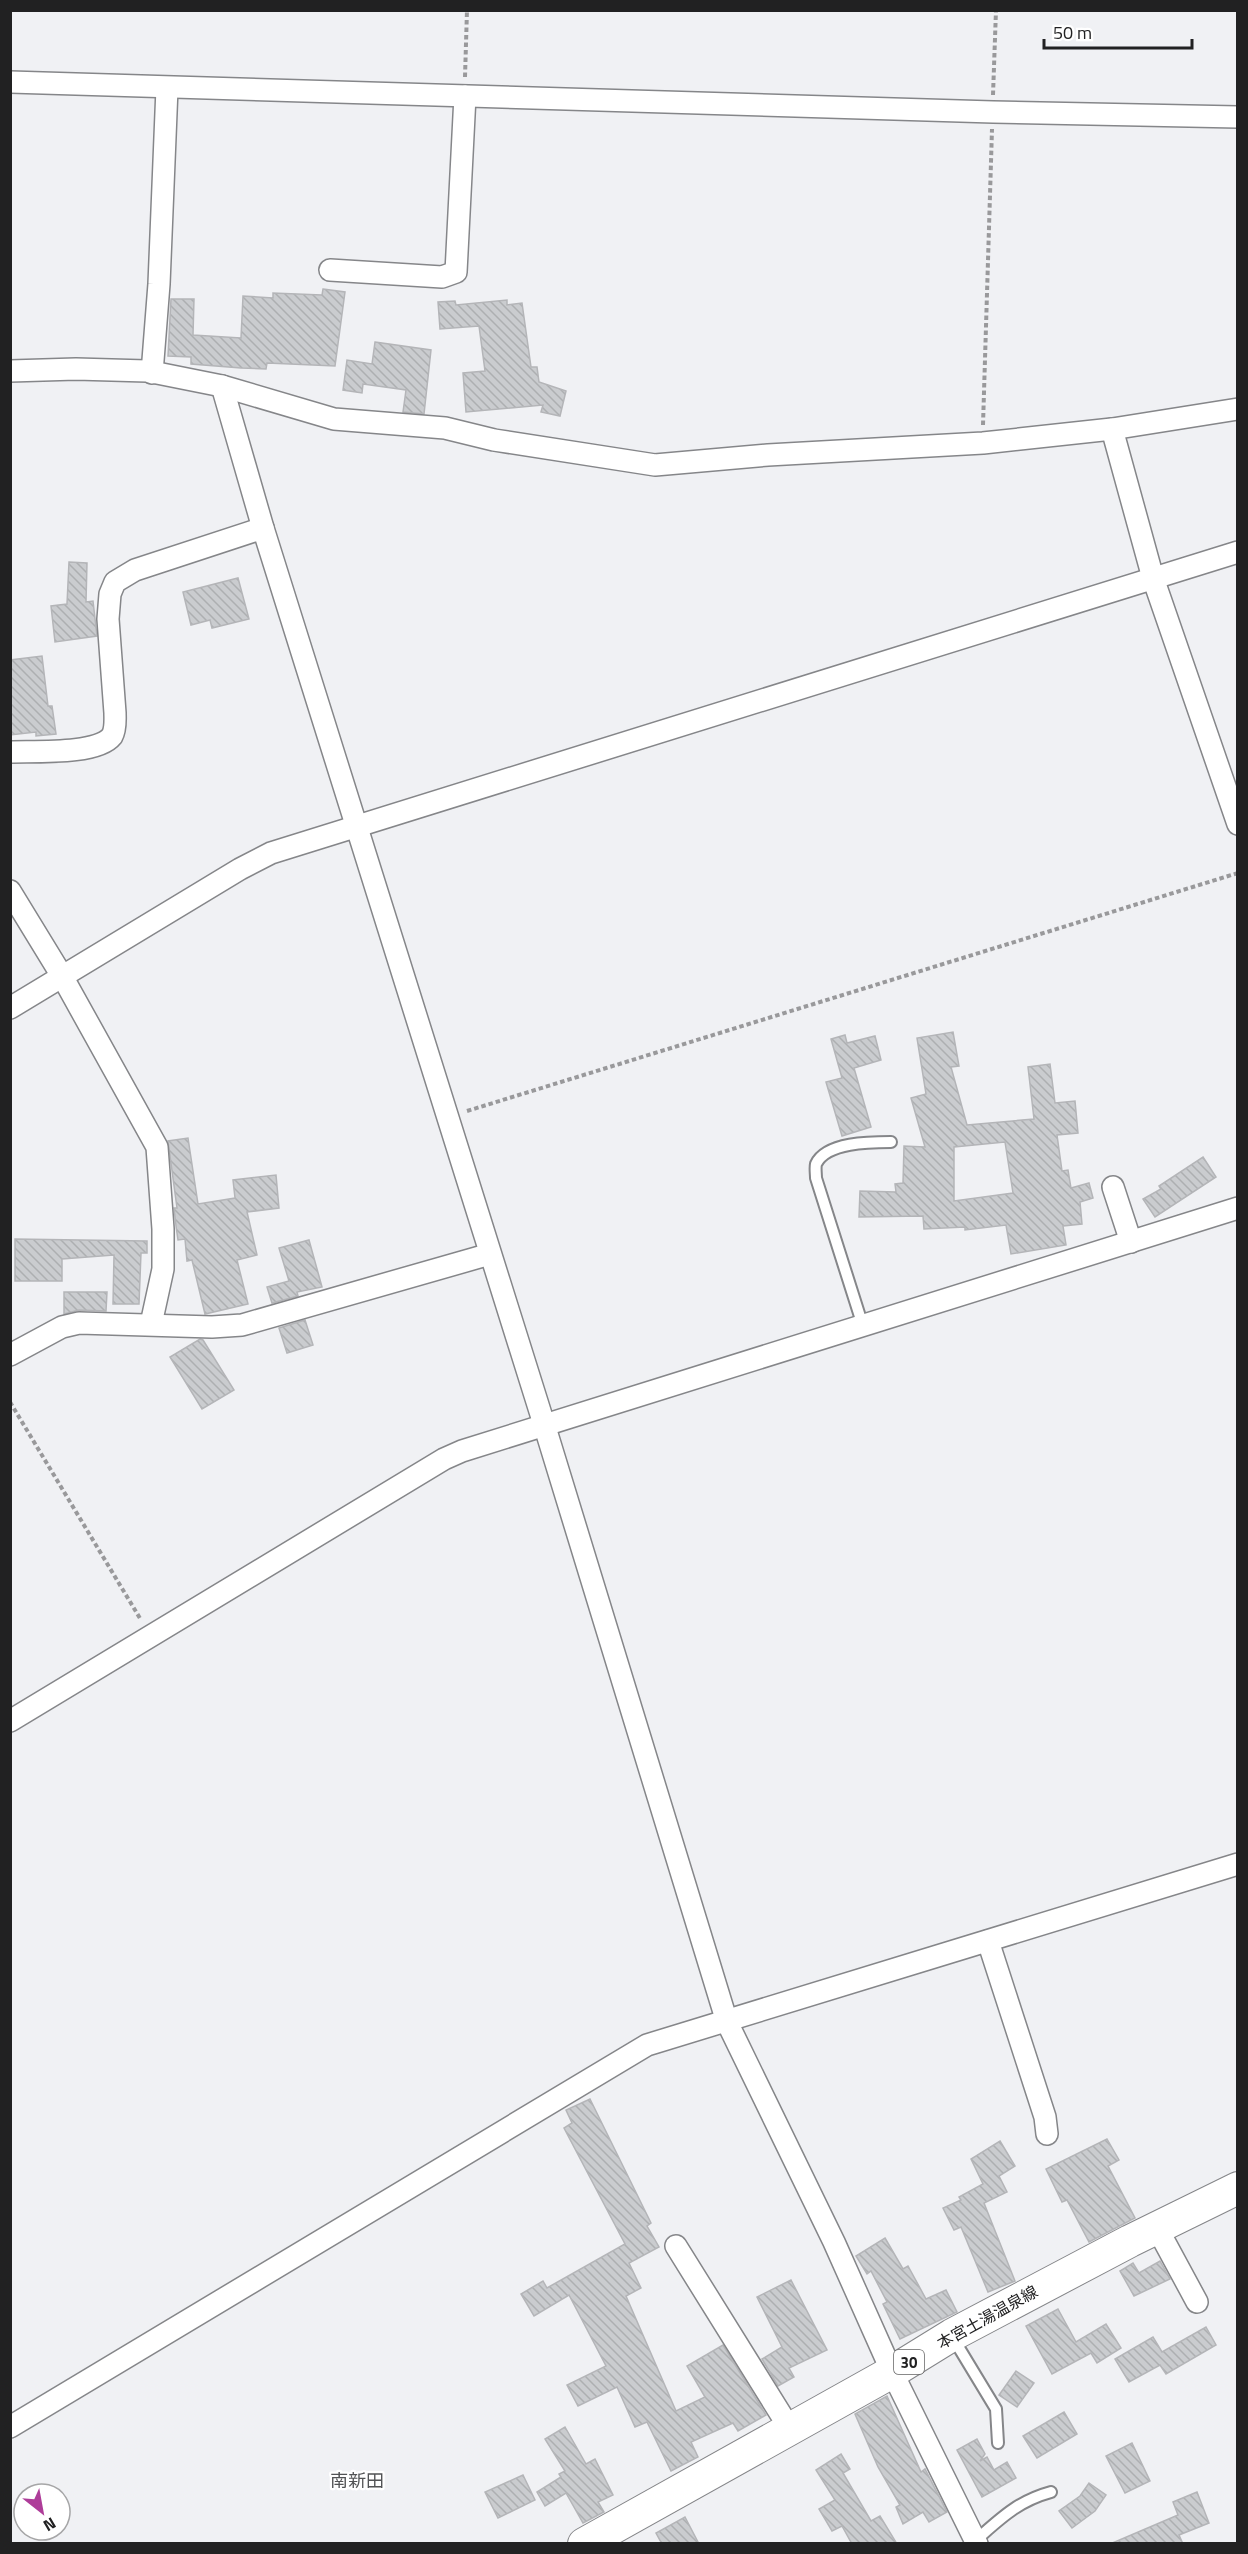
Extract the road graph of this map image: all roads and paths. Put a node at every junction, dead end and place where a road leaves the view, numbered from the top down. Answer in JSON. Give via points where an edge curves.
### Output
{"nodes":[{"id":1,"x":467,"y":10,"type":"edge"},
{"id":2,"x":996,"y":10,"type":"edge"},
{"id":3,"x":10,"y":82,"type":"edge"},
{"id":4,"x":167,"y":88,"type":"junction"},
{"id":5,"x":465,"y":96,"type":"junction"},
{"id":6,"x":993,"y":112,"type":"junction"},
{"id":7,"x":1238,"y":117,"type":"edge"},
{"id":8,"x":330,"y":270,"type":"dead end"},
{"id":9,"x":10,"y":371,"type":"edge"},
{"id":10,"x":152,"y":373,"type":"junction"},
{"id":11,"x":222,"y":386,"type":"junction"},
{"id":12,"x":1238,"y":409,"type":"edge"},
{"id":13,"x":1112,"y":429,"type":"junction"},
{"id":14,"x":983,"y":443,"type":"junction"},
{"id":15,"x":263,"y":528,"type":"junction"},
{"id":16,"x":1238,"y":552,"type":"edge"},
{"id":17,"x":1153,"y":578,"type":"junction"},
{"id":18,"x":10,"y":752,"type":"edge"},
{"id":19,"x":1238,"y":824,"type":"edge"},
{"id":20,"x":357,"y":826,"type":"junction"},
{"id":21,"x":1238,"y":873,"type":"edge"},
{"id":22,"x":10,"y":891,"type":"edge"},
{"id":23,"x":62,"y":976,"type":"junction"},
{"id":24,"x":10,"y":1008,"type":"edge"},
{"id":25,"x":449,"y":1117,"type":"junction"},
{"id":26,"x":891,"y":1142,"type":"dead end"},
{"id":27,"x":1113,"y":1187,"type":"dead end"},
{"id":28,"x":1238,"y":1208,"type":"edge"},
{"id":29,"x":1131,"y":1242,"type":"junction"},
{"id":30,"x":490,"y":1254,"type":"junction"},
{"id":31,"x":151,"y":1324,"type":"junction"},
{"id":32,"x":863,"y":1326,"type":"junction"},
{"id":33,"x":10,"y":1355,"type":"edge"},
{"id":34,"x":10,"y":1402,"type":"edge"},
{"id":35,"x":544,"y":1424,"type":"junction"},
{"id":36,"x":151,"y":1636,"type":"junction"},
{"id":37,"x":10,"y":1721,"type":"edge"},
{"id":38,"x":1238,"y":1864,"type":"edge"},
{"id":39,"x":988,"y":1941,"type":"junction"},
{"id":40,"x":727,"y":2022,"type":"junction"},
{"id":41,"x":1047,"y":2134,"type":"dead end"},
{"id":42,"x":1238,"y":2188,"type":"edge"},
{"id":43,"x":1157,"y":2228,"type":"junction"},
{"id":44,"x":676,"y":2246,"type":"dead end"},
{"id":45,"x":1197,"y":2301,"type":"dead end"},
{"id":46,"x":952,"y":2335,"type":"junction"},
{"id":47,"x":892,"y":2372,"type":"junction"},
{"id":48,"x":10,"y":2427,"type":"edge"},
{"id":49,"x":790,"y":2429,"type":"junction"},
{"id":50,"x":998,"y":2443,"type":"dead end"},
{"id":51,"x":1052,"y":2492,"type":"dead end"},
{"id":52,"x":976,"y":2542,"type":"edge"},
{"id":53,"x":584,"y":2544,"type":"edge"}],
"edges":[{"from":1,"to":5,"type":"path"},
{"from":2,"to":6,"type":"path"},
{"from":3,"to":4,"type":"street"},
{"from":4,"to":5,"type":"street"},
{"from":4,"to":10,"type":"street"},
{"from":5,"to":6,"type":"street"},
{"from":5,"to":8,"type":"street","via":[[456,272],[442,276]]},
{"from":6,"to":7,"type":"street"},
{"from":6,"to":14,"type":"path"},
{"from":9,"to":10,"type":"street"},
{"from":10,"to":11,"type":"street"},
{"from":11,"to":14,"type":"street","via":[[334,419],[445,428],[494,440],[655,465]]},
{"from":11,"to":15,"type":"street"},
{"from":12,"to":13,"type":"street"},
{"from":13,"to":14,"type":"street"},
{"from":13,"to":17,"type":"street"},
{"from":15,"to":18,"type":"street","via":[[135,570],[115,582],[108,619],[115,713],[112,736],[98,745],[80,749]]},
{"from":15,"to":20,"type":"street"},
{"from":16,"to":17,"type":"street"},
{"from":17,"to":19,"type":"street"},
{"from":17,"to":20,"type":"street"},
{"from":20,"to":23,"type":"street","via":[[271,853]]},
{"from":20,"to":25,"type":"street"},
{"from":21,"to":25,"type":"path"},
{"from":22,"to":23,"type":"street"},
{"from":23,"to":24,"type":"street"},
{"from":23,"to":31,"type":"street","via":[[157,1147],[163,1269]]},
{"from":25,"to":30,"type":"street"},
{"from":26,"to":32,"type":"lane","via":[[851,1144],[832,1151],[816,1165],[816,1178]]},
{"from":27,"to":29,"type":"street"},
{"from":28,"to":29,"type":"street"},
{"from":29,"to":32,"type":"street"},
{"from":30,"to":31,"type":"street","via":[[242,1324]]},
{"from":30,"to":35,"type":"street"},
{"from":31,"to":33,"type":"street","via":[[72,1324]]},
{"from":32,"to":35,"type":"street"},
{"from":34,"to":36,"type":"path"},
{"from":35,"to":36,"type":"street","via":[[444,1459]]},
{"from":35,"to":40,"type":"street"},
{"from":36,"to":37,"type":"street"},
{"from":38,"to":39,"type":"street"},
{"from":39,"to":40,"type":"street"},
{"from":39,"to":41,"type":"street","via":[[1045,2117]]},
{"from":40,"to":47,"type":"street"},
{"from":40,"to":48,"type":"street","via":[[647,2045]]},
{"from":42,"to":43,"type":"main road","name":"本宮土湯温泉線","number":"30"},
{"from":43,"to":45,"type":"street"},
{"from":43,"to":46,"type":"main road","name":"本宮土湯温泉線","number":"30"},
{"from":44,"to":49,"type":"street"},
{"from":46,"to":47,"type":"main road","name":"本宮土湯温泉線","number":"30"},
{"from":46,"to":50,"type":"lane","via":[[996,2409]]},
{"from":47,"to":49,"type":"main road","name":"本宮土湯温泉線","number":"30"},
{"from":47,"to":52,"type":"street"},
{"from":49,"to":53,"type":"main road","name":"本宮土湯温泉線","number":"30"},
{"from":51,"to":52,"type":"lane","via":[[1016,2506]]}]}
